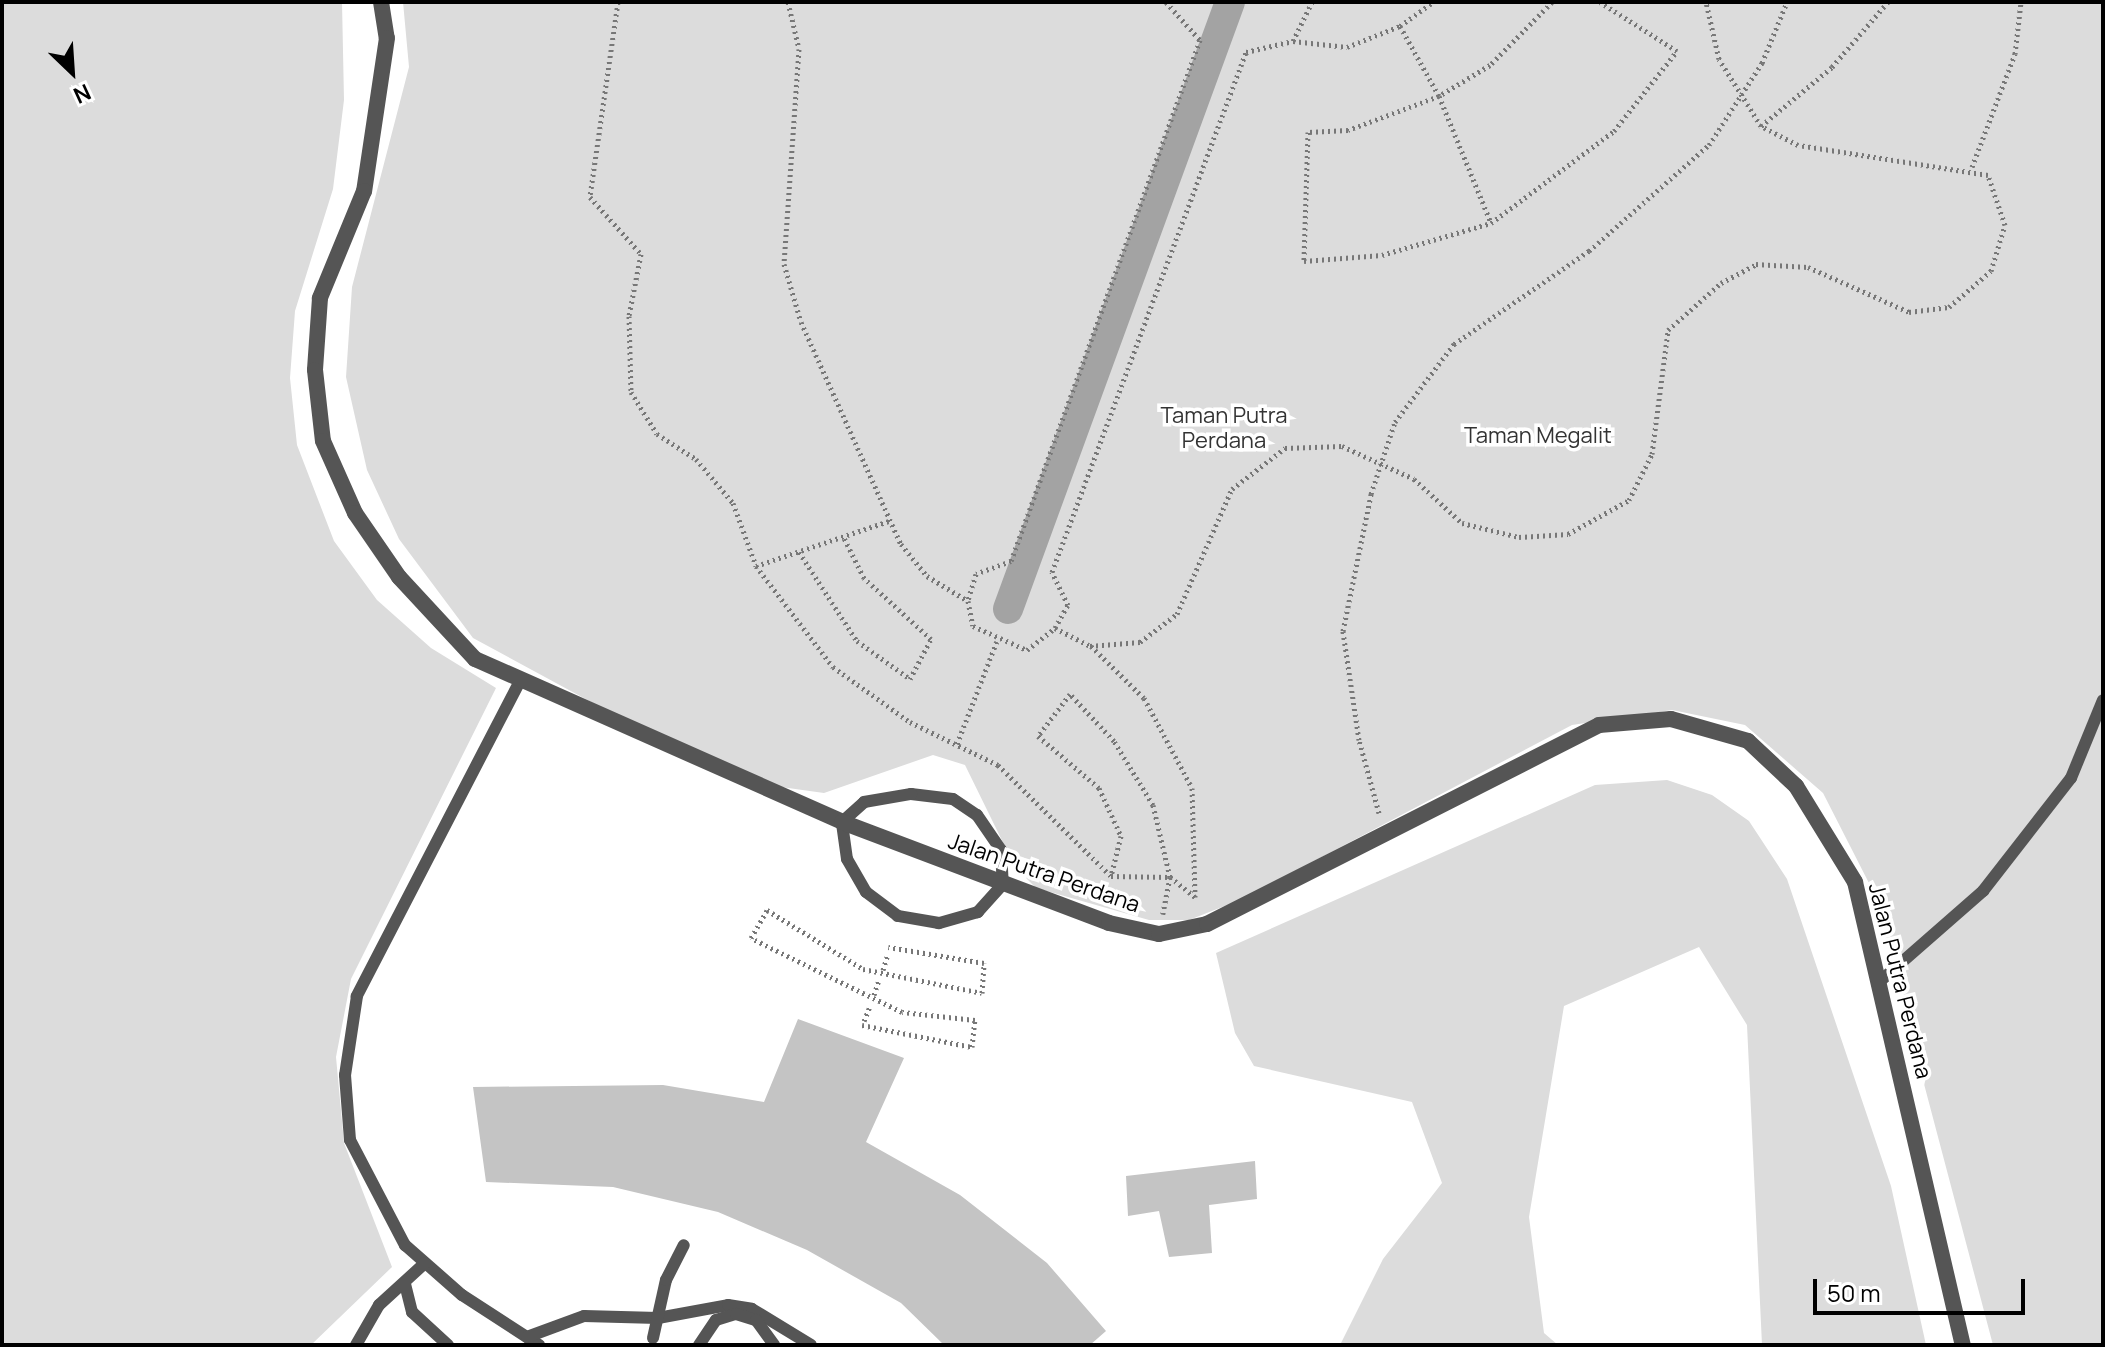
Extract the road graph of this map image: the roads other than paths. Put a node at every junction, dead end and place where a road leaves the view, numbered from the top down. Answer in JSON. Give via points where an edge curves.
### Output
{"nodes":[{"id":1,"x":381,"y":2,"type":"edge"},
{"id":2,"x":520,"y":681,"type":"junction"},
{"id":3,"x":2103,"y":700,"type":"edge"},
{"id":4,"x":842,"y":822,"type":"junction"},
{"id":5,"x":1003,"y":884,"type":"junction"},
{"id":6,"x":1878,"y":983,"type":"junction"},
{"id":7,"x":684,"y":1245,"type":"dead end"},
{"id":8,"x":425,"y":1263,"type":"junction"},
{"id":9,"x":405,"y":1284,"type":"junction"},
{"id":10,"x":658,"y":1318,"type":"junction"},
{"id":11,"x":632,"y":1319,"type":"junction"},
{"id":12,"x":527,"y":1337,"type":"junction"},
{"id":13,"x":656,"y":1341,"type":"edge"},
{"id":14,"x":356,"y":1345,"type":"edge"},
{"id":15,"x":448,"y":1345,"type":"edge"},
{"id":16,"x":539,"y":1345,"type":"edge"},
{"id":17,"x":699,"y":1345,"type":"edge"},
{"id":18,"x":774,"y":1345,"type":"edge"},
{"id":19,"x":811,"y":1345,"type":"edge"},
{"id":20,"x":1963,"y":1345,"type":"edge"}],
"edges":[{"from":1,"to":2,"type":"street","name":"Jalan Putra Perdana","via":[[387,38],[364,191],[320,298],[315,370],[323,441],[355,513],[433,621],[475,659]]},
{"from":2,"to":4,"type":"street","name":"Jalan Putra Perdana"},
{"from":2,"to":8,"type":"lane","via":[[357,996],[345,1075],[350,1140],[405,1245]]},
{"from":3,"to":6,"type":"lane","via":[[2071,778],[1983,891]]},
{"from":4,"to":5,"type":"street","name":"Jalan Putra Perdana"},
{"from":4,"to":5,"type":"lane","via":[[864,802],[911,794],[953,799],[977,815],[1001,850]]},
{"from":4,"to":5,"type":"lane","via":[[847,859],[866,892],[898,916],[939,923],[978,912]]},
{"from":5,"to":6,"type":"street","name":"Jalan Putra Perdana","via":[[1159,934],[1207,924],[1599,725],[1671,719],[1748,741],[1796,786],[1855,882]]},
{"from":6,"to":20,"type":"street","name":"Jalan Putra Perdana"},
{"from":7,"to":10,"type":"lane","via":[[666,1280]]},
{"from":8,"to":9,"type":"lane"},
{"from":8,"to":12,"type":"lane"},
{"from":9,"to":14,"type":"lane","via":[[379,1305]]},
{"from":9,"to":15,"type":"lane","via":[[412,1312]]},
{"from":10,"to":11,"type":"lane"},
{"from":10,"to":13,"type":"lane"},
{"from":10,"to":19,"type":"lane","via":[[716,1306],[752,1309]]},
{"from":11,"to":12,"type":"lane","via":[[584,1316]]},
{"from":11,"to":13,"type":"lane"},
{"from":12,"to":16,"type":"lane"},
{"from":17,"to":18,"type":"lane","via":[[716,1320],[736,1314],[756,1320]]}]}
